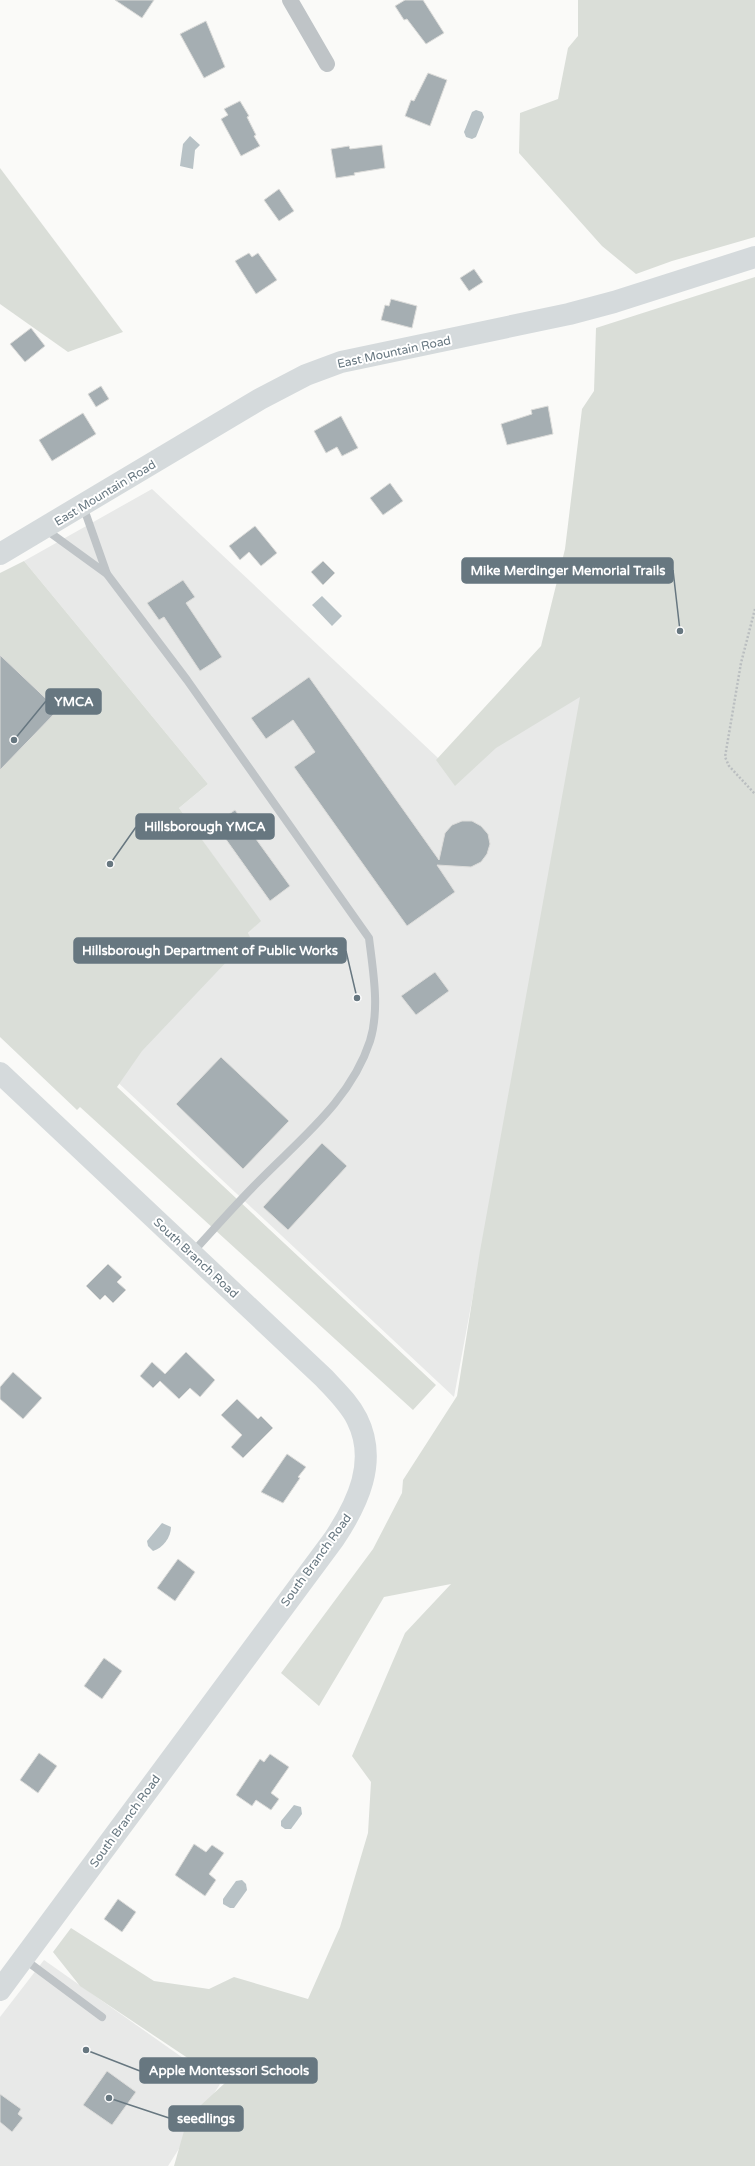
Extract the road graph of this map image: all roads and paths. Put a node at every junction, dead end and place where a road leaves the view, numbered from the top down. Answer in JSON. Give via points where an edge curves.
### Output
{"nodes":[{"id":1,"x":290,"y":0,"type":"edge"},
{"id":2,"x":327,"y":64,"type":"dead end"},
{"id":3,"x":755,"y":257,"type":"edge"},
{"id":4,"x":83,"y":506,"type":"junction"},
{"id":5,"x":44,"y":529,"type":"junction"},
{"id":6,"x":0,"y":554,"type":"edge"},
{"id":7,"x":107,"y":574,"type":"junction"},
{"id":8,"x":755,"y":609,"type":"edge"},
{"id":9,"x":755,"y":794,"type":"edge"},
{"id":10,"x":0,"y":1073,"type":"edge"},
{"id":11,"x":191,"y":1253,"type":"junction"},
{"id":12,"x":23,"y":1958,"type":"junction"},
{"id":13,"x":0,"y":1990,"type":"edge"},
{"id":14,"x":102,"y":2017,"type":"dead end"}],
"edges":[{"from":1,"to":2,"type":"street"},
{"from":3,"to":4,"type":"street","name":"East Mountain Road","via":[[569,314],[341,362],[306,375],[260,400]]},
{"from":4,"to":5,"type":"street","name":"East Mountain Road"},
{"from":4,"to":7,"type":"lane"},
{"from":5,"to":6,"type":"street","name":"East Mountain Road"},
{"from":5,"to":7,"type":"lane"},
{"from":7,"to":11,"type":"lane","via":[[187,680],[369,938],[374,976],[374,1011],[370,1040],[358,1070],[341,1097]]},
{"from":8,"to":9,"type":"path","via":[[741,663],[725,757],[729,766]]},
{"from":10,"to":11,"type":"street","name":"South Branch Road"},
{"from":11,"to":12,"type":"street","name":"South Branch Road","via":[[324,1378],[346,1402],[357,1420],[364,1444],[366,1460],[362,1483],[347,1519],[334,1539]]},
{"from":12,"to":13,"type":"street","name":"South Branch Road"},
{"from":12,"to":14,"type":"lane"}]}
